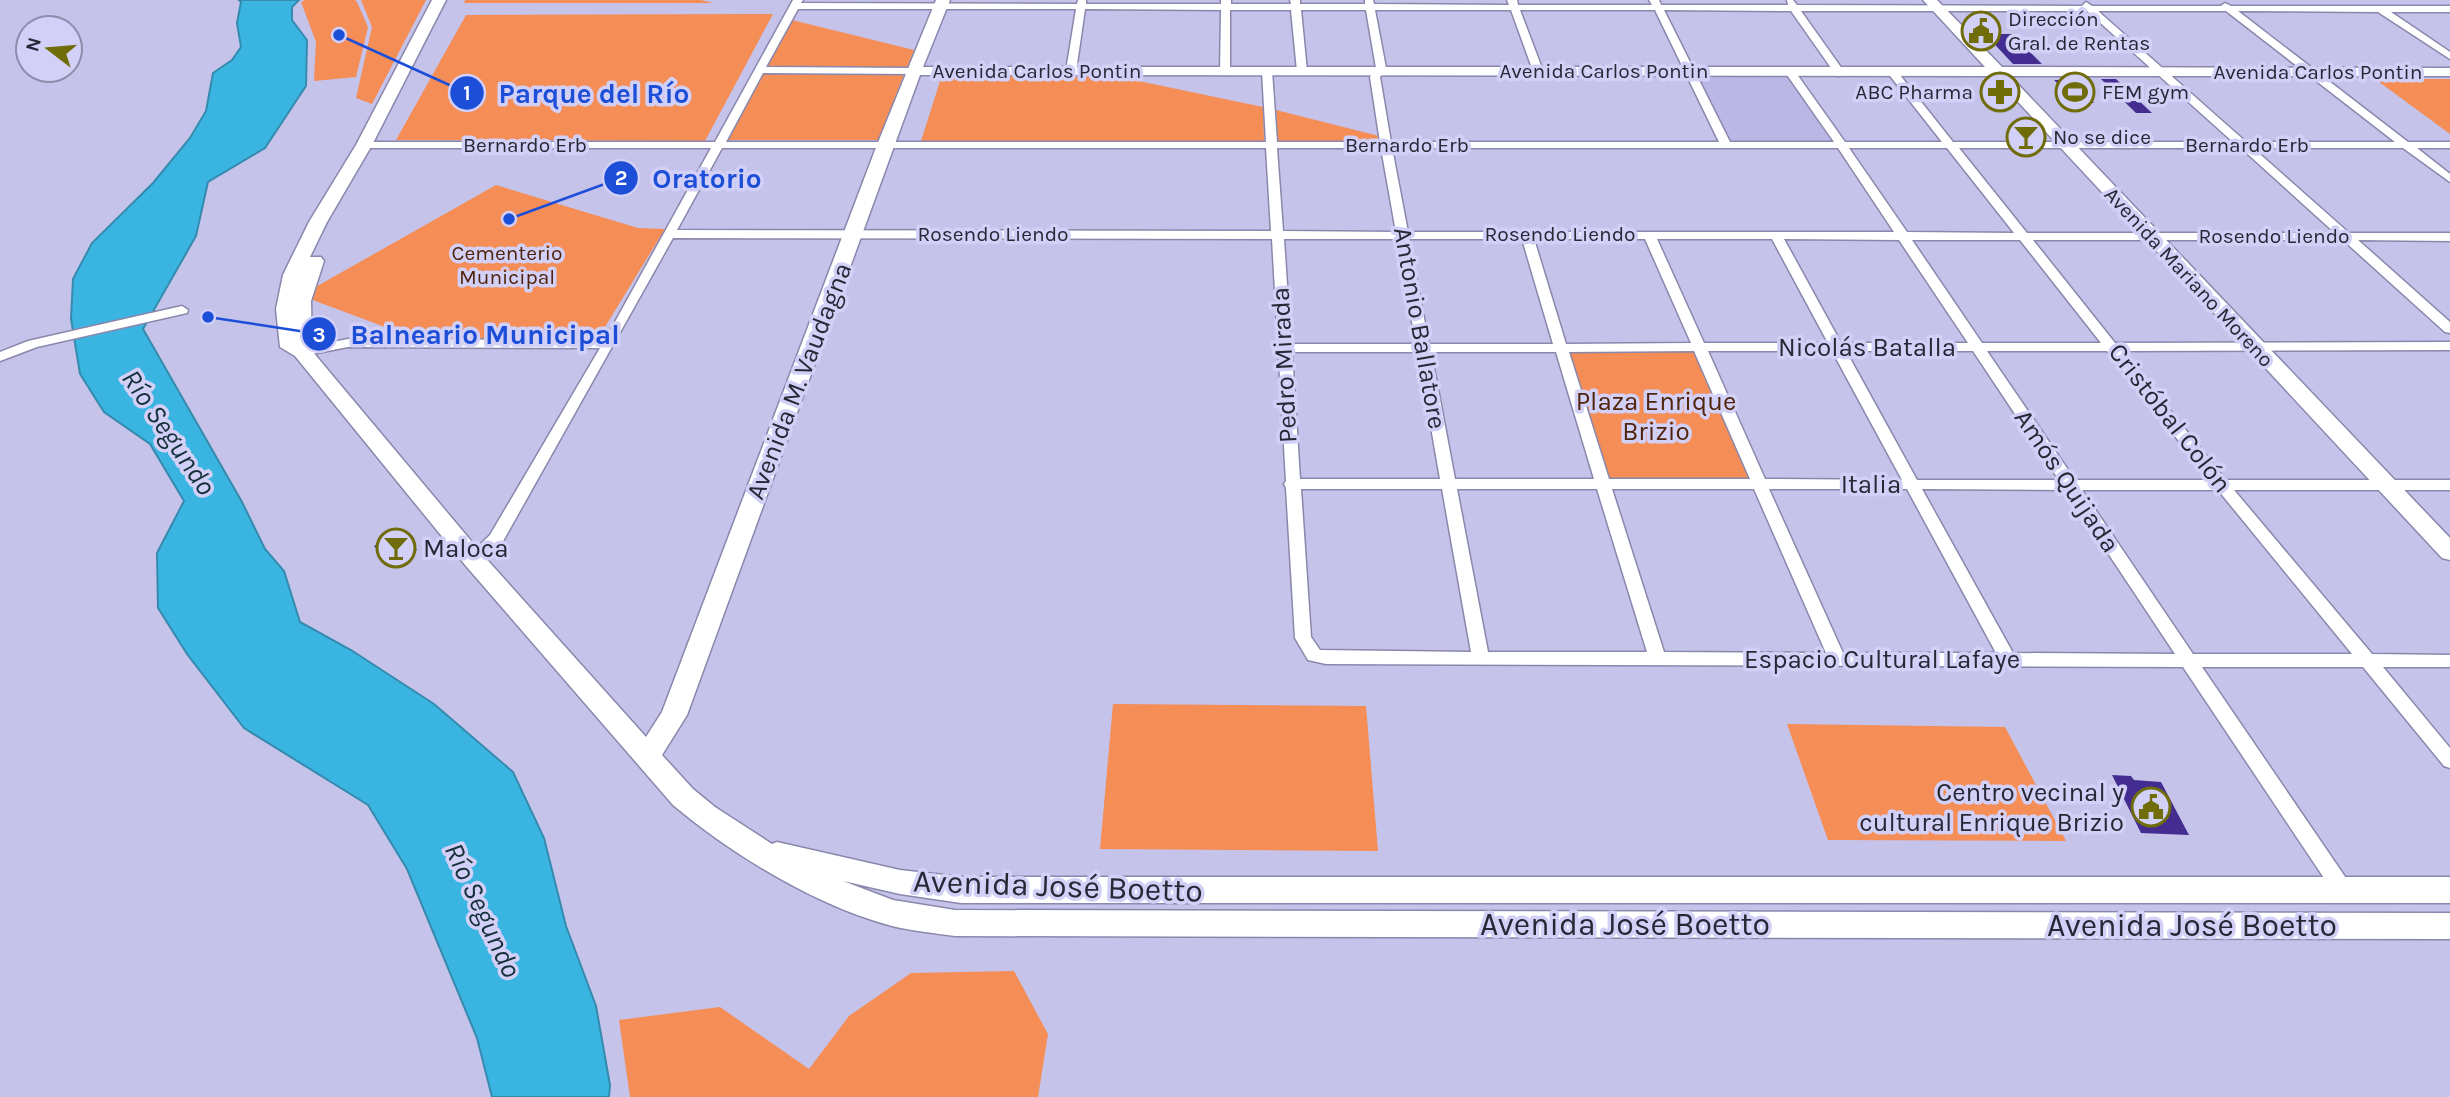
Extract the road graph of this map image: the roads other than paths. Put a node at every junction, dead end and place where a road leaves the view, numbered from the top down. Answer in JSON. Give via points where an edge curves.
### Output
{"nodes":[{"id":1,"x":439,"y":0,"type":"edge"},
{"id":2,"x":451,"y":0,"type":"edge"},
{"id":3,"x":2218,"y":0,"type":"edge"},
{"id":4,"x":2367,"y":0,"type":"edge"},
{"id":5,"x":796,"y":3,"type":"edge"},
{"id":6,"x":941,"y":4,"type":"edge"},
{"id":7,"x":1082,"y":4,"type":"edge"},
{"id":8,"x":1226,"y":4,"type":"edge"},
{"id":9,"x":1296,"y":4,"type":"edge"},
{"id":10,"x":1369,"y":4,"type":"edge"},
{"id":11,"x":1513,"y":4,"type":"edge"},
{"id":12,"x":1656,"y":4,"type":"edge"},
{"id":13,"x":1791,"y":4,"type":"edge"},
{"id":14,"x":1933,"y":4,"type":"edge"},
{"id":15,"x":2084,"y":4,"type":"edge"},
{"id":16,"x":2228,"y":8,"type":"junction"},
{"id":17,"x":2379,"y":8,"type":"junction"},
{"id":18,"x":2450,"y":9,"type":"edge"},
{"id":19,"x":2450,"y":55,"type":"edge"},
{"id":20,"x":758,"y":70,"type":"junction"},
{"id":21,"x":914,"y":71,"type":"junction"},
{"id":22,"x":1071,"y":71,"type":"junction"},
{"id":23,"x":1267,"y":71,"type":"junction"},
{"id":24,"x":1302,"y":71,"type":"junction"},
{"id":25,"x":1378,"y":71,"type":"junction"},
{"id":26,"x":1538,"y":71,"type":"junction"},
{"id":27,"x":1691,"y":71,"type":"junction"},
{"id":28,"x":1226,"y":72,"type":"junction"},
{"id":29,"x":1790,"y":72,"type":"junction"},
{"id":30,"x":1892,"y":72,"type":"junction"},
{"id":31,"x":1996,"y":72,"type":"junction"},
{"id":32,"x":2312,"y":72,"type":"junction"},
{"id":33,"x":2450,"y":72,"type":"edge"},
{"id":34,"x":1840,"y":73,"type":"junction"},
{"id":35,"x":2162,"y":73,"type":"junction"},
{"id":36,"x":1726,"y":144,"type":"junction"},
{"id":37,"x":1841,"y":144,"type":"junction"},
{"id":38,"x":1951,"y":144,"type":"junction"},
{"id":39,"x":2063,"y":144,"type":"junction"},
{"id":40,"x":371,"y":145,"type":"junction"},
{"id":41,"x":718,"y":145,"type":"junction"},
{"id":42,"x":885,"y":145,"type":"junction"},
{"id":43,"x":1271,"y":145,"type":"junction"},
{"id":44,"x":1385,"y":145,"type":"junction"},
{"id":45,"x":2243,"y":145,"type":"junction"},
{"id":46,"x":2406,"y":145,"type":"junction"},
{"id":47,"x":2450,"y":145,"type":"edge"},
{"id":48,"x":2450,"y":179,"type":"edge"},
{"id":49,"x":670,"y":234,"type":"junction"},
{"id":50,"x":855,"y":234,"type":"junction"},
{"id":51,"x":1276,"y":234,"type":"junction"},
{"id":52,"x":1403,"y":234,"type":"junction"},
{"id":53,"x":1526,"y":234,"type":"junction"},
{"id":54,"x":1649,"y":234,"type":"junction"},
{"id":55,"x":2024,"y":235,"type":"junction"},
{"id":56,"x":2151,"y":235,"type":"junction"},
{"id":57,"x":1776,"y":236,"type":"junction"},
{"id":58,"x":1901,"y":236,"type":"junction"},
{"id":59,"x":2346,"y":237,"type":"junction"},
{"id":60,"x":2450,"y":237,"type":"edge"},
{"id":61,"x":182,"y":310,"type":"dead end"},
{"id":62,"x":2450,"y":329,"type":"edge"},
{"id":63,"x":609,"y":344,"type":"junction"},
{"id":64,"x":2114,"y":346,"type":"junction"},
{"id":65,"x":2254,"y":346,"type":"junction"},
{"id":66,"x":2450,"y":346,"type":"edge"},
{"id":67,"x":1701,"y":347,"type":"junction"},
{"id":68,"x":1977,"y":347,"type":"junction"},
{"id":69,"x":1283,"y":348,"type":"junction"},
{"id":70,"x":1424,"y":348,"type":"junction"},
{"id":71,"x":1561,"y":348,"type":"junction"},
{"id":72,"x":1837,"y":348,"type":"junction"},
{"id":73,"x":302,"y":352,"type":"junction"},
{"id":74,"x":0,"y":357,"type":"edge"},
{"id":75,"x":1291,"y":484,"type":"junction"},
{"id":76,"x":1449,"y":484,"type":"junction"},
{"id":77,"x":1603,"y":484,"type":"junction"},
{"id":78,"x":1761,"y":484,"type":"junction"},
{"id":79,"x":1912,"y":484,"type":"junction"},
{"id":80,"x":2071,"y":484,"type":"junction"},
{"id":81,"x":2222,"y":485,"type":"junction"},
{"id":82,"x":2387,"y":485,"type":"junction"},
{"id":83,"x":2450,"y":485,"type":"edge"},
{"id":84,"x":2450,"y":552,"type":"edge"},
{"id":85,"x":474,"y":560,"type":"junction"},
{"id":86,"x":1314,"y":656,"type":"joint"},
{"id":87,"x":1481,"y":658,"type":"junction"},
{"id":88,"x":1657,"y":659,"type":"junction"},
{"id":89,"x":1837,"y":659,"type":"junction"},
{"id":90,"x":2008,"y":660,"type":"junction"},
{"id":91,"x":2187,"y":660,"type":"junction"},
{"id":92,"x":2369,"y":661,"type":"junction"},
{"id":93,"x":2450,"y":661,"type":"edge"},
{"id":94,"x":646,"y":758,"type":"junction"},
{"id":95,"x":2450,"y":761,"type":"edge"},
{"id":96,"x":754,"y":846,"type":"junction"},
{"id":97,"x":2343,"y":890,"type":"junction"},
{"id":98,"x":2450,"y":890,"type":"edge"},
{"id":99,"x":2450,"y":926,"type":"edge"}],
"edges":[{"from":1,"to":40,"type":"main road"},
{"from":2,"to":40,"type":"main road"},
{"from":3,"to":16,"type":"street"},
{"from":4,"to":17,"type":"street"},
{"from":5,"to":6,"type":"street"},
{"from":5,"to":20,"type":"street"},
{"from":6,"to":7,"type":"street"},
{"from":6,"to":21,"type":"main road","name":"Avenida M. Vaudagna"},
{"from":7,"to":8,"type":"street"},
{"from":7,"to":22,"type":"street"},
{"from":8,"to":9,"type":"street"},
{"from":8,"to":28,"type":"street"},
{"from":9,"to":10,"type":"street"},
{"from":9,"to":24,"type":"street"},
{"from":10,"to":11,"type":"street"},
{"from":10,"to":25,"type":"street","name":"Antonio Ballatore"},
{"from":11,"to":12,"type":"street"},
{"from":11,"to":26,"type":"street"},
{"from":12,"to":13,"type":"street"},
{"from":12,"to":27,"type":"street"},
{"from":13,"to":14,"type":"street"},
{"from":13,"to":34,"type":"street"},
{"from":14,"to":15,"type":"street"},
{"from":14,"to":31,"type":"main road","name":"Avenida Mariano Moreno"},
{"from":15,"to":16,"type":"street"},
{"from":15,"to":35,"type":"street"},
{"from":16,"to":17,"type":"street"},
{"from":16,"to":32,"type":"street"},
{"from":17,"to":18,"type":"street"},
{"from":17,"to":19,"type":"street"},
{"from":20,"to":21,"type":"street","name":"Avenida Carlos Pontin"},
{"from":20,"to":41,"type":"street"},
{"from":21,"to":22,"type":"main road","name":"Avenida Carlos Pontin"},
{"from":21,"to":42,"type":"main road","name":"Avenida M. Vaudagna"},
{"from":22,"to":28,"type":"main road","name":"Avenida Carlos Pontin"},
{"from":23,"to":24,"type":"main road","name":"Avenida Carlos Pontin"},
{"from":23,"to":28,"type":"main road","name":"Avenida Carlos Pontin"},
{"from":23,"to":43,"type":"street","name":"Pedro Mirada"},
{"from":24,"to":25,"type":"main road","name":"Avenida Carlos Pontin"},
{"from":25,"to":26,"type":"main road","name":"Avenida Carlos Pontin"},
{"from":25,"to":44,"type":"street","name":"Antonio Ballatore","via":[[1375,77]]},
{"from":26,"to":27,"type":"main road","name":"Avenida Carlos Pontin"},
{"from":27,"to":29,"type":"main road","name":"Avenida Carlos Pontin"},
{"from":27,"to":36,"type":"street"},
{"from":29,"to":34,"type":"main road","name":"Avenida Carlos Pontin"},
{"from":29,"to":37,"type":"street","name":"Amós Quijada"},
{"from":30,"to":31,"type":"main road","name":"Avenida Carlos Pontin"},
{"from":30,"to":34,"type":"main road","name":"Avenida Carlos Pontin"},
{"from":30,"to":38,"type":"street","name":"Cristóbal Colón"},
{"from":31,"to":35,"type":"main road","name":"Avenida Carlos Pontin"},
{"from":31,"to":39,"type":"main road","name":"Avenida Mariano Moreno"},
{"from":32,"to":33,"type":"main road","name":"Avenida Carlos Pontin"},
{"from":32,"to":35,"type":"main road","name":"Avenida Carlos Pontin"},
{"from":32,"to":46,"type":"street"},
{"from":35,"to":45,"type":"street"},
{"from":36,"to":37,"type":"street","name":"Bernardo Erb"},
{"from":36,"to":44,"type":"street","name":"Bernardo Erb"},
{"from":37,"to":38,"type":"street","name":"Bernardo Erb"},
{"from":37,"to":58,"type":"street","name":"Amós Quijada"},
{"from":38,"to":39,"type":"street","name":"Bernardo Erb"},
{"from":38,"to":55,"type":"street","name":"Cristóbal Colón"},
{"from":39,"to":45,"type":"street","name":"Bernardo Erb"},
{"from":39,"to":56,"type":"main road","name":"Avenida Mariano Moreno"},
{"from":40,"to":41,"type":"street","name":"Bernardo Erb"},
{"from":40,"to":73,"type":"main road","via":[[318,222],[288,288],[288,339],[290,347]]},
{"from":41,"to":42,"type":"street","name":"Bernardo Erb"},
{"from":41,"to":49,"type":"street"},
{"from":42,"to":43,"type":"street","name":"Bernardo Erb"},
{"from":42,"to":50,"type":"main road","name":"Avenida M. Vaudagna"},
{"from":43,"to":44,"type":"street","name":"Bernardo Erb"},
{"from":43,"to":51,"type":"street","name":"Pedro Mirada"},
{"from":44,"to":52,"type":"street","name":"Antonio Ballatore"},
{"from":45,"to":46,"type":"street","name":"Bernardo Erb"},
{"from":45,"to":59,"type":"street"},
{"from":46,"to":47,"type":"street","name":"Bernardo Erb"},
{"from":46,"to":48,"type":"street"},
{"from":49,"to":50,"type":"street","name":"Rosendo Liendo"},
{"from":49,"to":63,"type":"street"},
{"from":50,"to":51,"type":"street","name":"Rosendo Liendo"},
{"from":50,"to":94,"type":"main road","name":"Avenida M. Vaudagna","via":[[674,715]]},
{"from":51,"to":52,"type":"street","name":"Rosendo Liendo"},
{"from":51,"to":69,"type":"street","name":"Pedro Mirada"},
{"from":52,"to":53,"type":"street","name":"Rosendo Liendo"},
{"from":52,"to":70,"type":"street","name":"Antonio Ballatore"},
{"from":53,"to":54,"type":"street","name":"Rosendo Liendo"},
{"from":53,"to":71,"type":"street"},
{"from":54,"to":57,"type":"street","name":"Rosendo Liendo"},
{"from":54,"to":67,"type":"street"},
{"from":55,"to":56,"type":"street","name":"Rosendo Liendo"},
{"from":55,"to":58,"type":"street","name":"Rosendo Liendo"},
{"from":55,"to":64,"type":"street","name":"Cristóbal Colón"},
{"from":56,"to":59,"type":"street","name":"Rosendo Liendo"},
{"from":56,"to":65,"type":"main road","name":"Avenida Mariano Moreno"},
{"from":57,"to":58,"type":"street","name":"Rosendo Liendo"},
{"from":57,"to":72,"type":"street"},
{"from":58,"to":68,"type":"street","name":"Amós Quijada"},
{"from":59,"to":60,"type":"street","name":"Rosendo Liendo"},
{"from":59,"to":62,"type":"street"},
{"from":61,"to":74,"type":"street","via":[[33,344]]},
{"from":63,"to":73,"type":"street","via":[[348,343]]},
{"from":63,"to":85,"type":"street","via":[[496,539]]},
{"from":64,"to":65,"type":"street","name":"Nicolás Batalla"},
{"from":64,"to":68,"type":"street","name":"Nicolás Batalla"},
{"from":64,"to":81,"type":"street","name":"Cristóbal Colón"},
{"from":65,"to":66,"type":"street","name":"Nicolás Batalla"},
{"from":65,"to":82,"type":"main road","name":"Avenida Mariano Moreno"},
{"from":67,"to":71,"type":"street","name":"Nicolás Batalla"},
{"from":67,"to":72,"type":"street","name":"Nicolás Batalla"},
{"from":67,"to":78,"type":"street"},
{"from":68,"to":72,"type":"street","name":"Nicolás Batalla"},
{"from":68,"to":80,"type":"street","name":"Amós Quijada"},
{"from":69,"to":70,"type":"street","name":"Nicolás Batalla"},
{"from":69,"to":75,"type":"street","name":"Pedro Mirada"},
{"from":70,"to":71,"type":"street","name":"Nicolás Batalla"},
{"from":70,"to":76,"type":"street","name":"Antonio Ballatore"},
{"from":71,"to":77,"type":"street"},
{"from":72,"to":79,"type":"street"},
{"from":73,"to":85,"type":"main road"},
{"from":75,"to":76,"type":"street","name":"Italia"},
{"from":75,"to":86,"type":"street","name":"Pedro Mirada","via":[[1303,638]]},
{"from":76,"to":77,"type":"street","name":"Italia"},
{"from":76,"to":87,"type":"street","name":"Antonio Ballatore"},
{"from":77,"to":78,"type":"street","name":"Italia"},
{"from":77,"to":88,"type":"street"},
{"from":78,"to":79,"type":"street","name":"Italia"},
{"from":78,"to":89,"type":"street"},
{"from":79,"to":80,"type":"street","name":"Italia"},
{"from":79,"to":90,"type":"street"},
{"from":80,"to":81,"type":"street","name":"Italia"},
{"from":80,"to":91,"type":"street","name":"Amós Quijada"},
{"from":81,"to":82,"type":"street","name":"Italia"},
{"from":81,"to":92,"type":"street","name":"Cristóbal Colón"},
{"from":82,"to":83,"type":"street","name":"Italia"},
{"from":82,"to":84,"type":"main road","name":"Avenida Mariano Moreno"},
{"from":85,"to":94,"type":"main road"},
{"from":86,"to":87,"type":"street","name":"Espacio Cultural Lafaye"},
{"from":87,"to":88,"type":"street","name":"Espacio Cultural Lafaye"},
{"from":88,"to":89,"type":"street","name":"Espacio Cultural Lafaye"},
{"from":89,"to":90,"type":"street","name":"Espacio Cultural Lafaye"},
{"from":90,"to":91,"type":"street","name":"Espacio Cultural Lafaye"},
{"from":91,"to":92,"type":"street","name":"Espacio Cultural Lafaye"},
{"from":91,"to":97,"type":"street","name":"Amós Quijada"},
{"from":92,"to":93,"type":"street","name":"Espacio Cultural Lafaye"},
{"from":92,"to":95,"type":"street","name":"Cristóbal Colón"},
{"from":94,"to":96,"type":"main road","via":[[705,816]]},
{"from":96,"to":97,"type":"main road","name":"Avenida José Boetto","via":[[791,859],[961,890]]},
{"from":96,"to":99,"type":"main road","name":"Avenida José Boetto","via":[[804,878],[866,904],[891,913],[954,923]]},
{"from":97,"to":98,"type":"main road","name":"Avenida José Boetto"}]}
